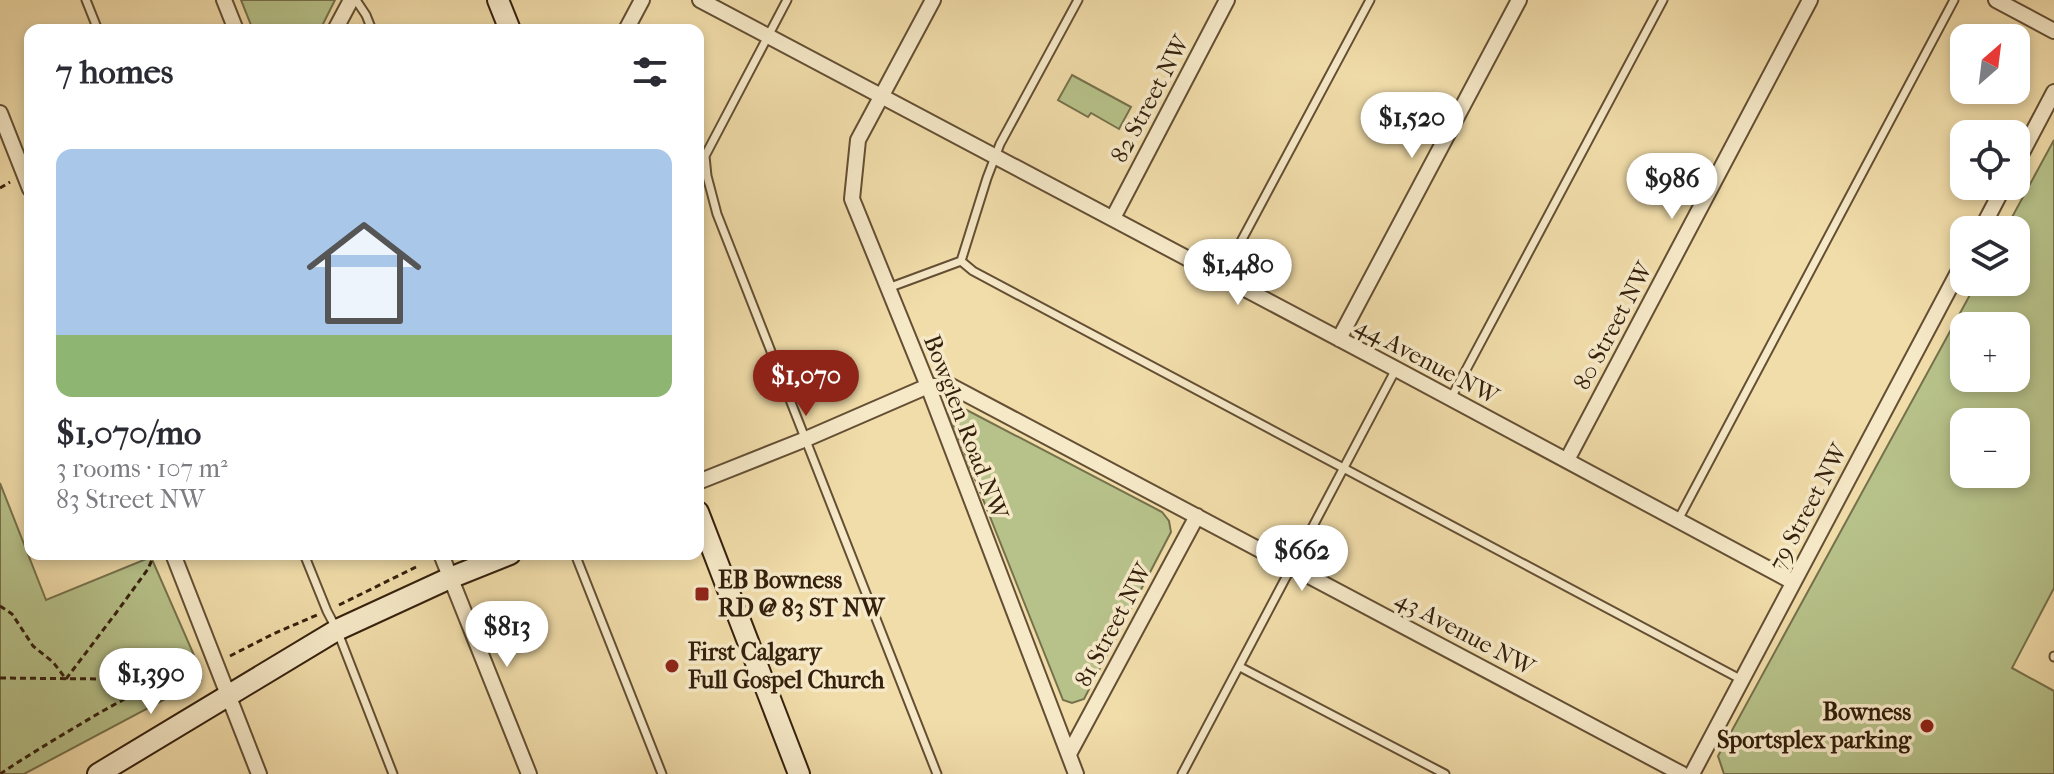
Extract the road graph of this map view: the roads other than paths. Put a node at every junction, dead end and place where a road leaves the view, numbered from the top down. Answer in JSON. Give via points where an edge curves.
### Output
{"nodes":[{"id":1,"x":86,"y":0,"type":"edge"},
{"id":2,"x":224,"y":0,"type":"edge"},
{"id":3,"x":354,"y":0,"type":"edge"},
{"id":4,"x":498,"y":0,"type":"edge"},
{"id":5,"x":642,"y":0,"type":"edge"},
{"id":6,"x":700,"y":0,"type":"edge"},
{"id":7,"x":787,"y":0,"type":"edge"},
{"id":8,"x":933,"y":0,"type":"edge"},
{"id":9,"x":1078,"y":0,"type":"edge"},
{"id":10,"x":1227,"y":0,"type":"edge"},
{"id":11,"x":1370,"y":0,"type":"edge"},
{"id":12,"x":1519,"y":0,"type":"edge"},
{"id":13,"x":1663,"y":0,"type":"edge"},
{"id":14,"x":1810,"y":0,"type":"edge"},
{"id":15,"x":1954,"y":0,"type":"edge"},
{"id":16,"x":1996,"y":0,"type":"edge"},
{"id":17,"x":96,"y":24,"type":"edge"},
{"id":18,"x":234,"y":24,"type":"edge"},
{"id":19,"x":339,"y":24,"type":"edge"},
{"id":20,"x":370,"y":24,"type":"edge"},
{"id":21,"x":508,"y":24,"type":"edge"},
{"id":22,"x":629,"y":24,"type":"edge"},
{"id":23,"x":2054,"y":31,"type":"edge"},
{"id":24,"x":768,"y":36,"type":"junction"},
{"id":25,"x":2054,"y":92,"type":"edge"},
{"id":26,"x":882,"y":96,"type":"junction"},
{"id":27,"x":0,"y":113,"type":"edge"},
{"id":28,"x":2030,"y":137,"type":"edge"},
{"id":29,"x":995,"y":157,"type":"junction"},
{"id":30,"x":24,"y":174,"type":"edge"},
{"id":31,"x":1113,"y":218,"type":"junction"},
{"id":32,"x":961,"y":261,"type":"junction"},
{"id":33,"x":1221,"y":277,"type":"junction"},
{"id":34,"x":1950,"y":287,"type":"edge"},
{"id":35,"x":888,"y":288,"type":"junction"},
{"id":36,"x":1339,"y":339,"type":"junction"},
{"id":37,"x":1396,"y":369,"type":"junction"},
{"id":38,"x":928,"y":386,"type":"junction"},
{"id":39,"x":1451,"y":398,"type":"junction"},
{"id":40,"x":806,"y":439,"type":"junction"},
{"id":41,"x":1567,"y":460,"type":"junction"},
{"id":42,"x":1345,"y":467,"type":"junction"},
{"id":43,"x":704,"y":480,"type":"edge"},
{"id":44,"x":1197,"y":516,"type":"junction"},
{"id":45,"x":1678,"y":520,"type":"junction"},
{"id":46,"x":704,"y":528,"type":"edge"},
{"id":47,"x":175,"y":560,"type":"edge"},
{"id":48,"x":306,"y":560,"type":"edge"},
{"id":49,"x":443,"y":560,"type":"edge"},
{"id":50,"x":495,"y":560,"type":"edge"},
{"id":51,"x":577,"y":560,"type":"edge"},
{"id":52,"x":1292,"y":566,"type":"junction"},
{"id":53,"x":450,"y":578,"type":"junction"},
{"id":54,"x":1793,"y":582,"type":"junction"},
{"id":55,"x":337,"y":630,"type":"junction"},
{"id":56,"x":1240,"y":667,"type":"junction"},
{"id":57,"x":1742,"y":680,"type":"junction"},
{"id":58,"x":228,"y":696,"type":"junction"},
{"id":59,"x":1069,"y":754,"type":"junction"},
{"id":60,"x":98,"y":774,"type":"edge"},
{"id":61,"x":259,"y":774,"type":"edge"},
{"id":62,"x":393,"y":774,"type":"edge"},
{"id":63,"x":529,"y":774,"type":"edge"},
{"id":64,"x":662,"y":774,"type":"edge"},
{"id":65,"x":799,"y":774,"type":"edge"},
{"id":66,"x":937,"y":774,"type":"edge"},
{"id":67,"x":1076,"y":774,"type":"edge"},
{"id":68,"x":1182,"y":774,"type":"edge"},
{"id":69,"x":1445,"y":774,"type":"edge"},
{"id":70,"x":1682,"y":774,"type":"edge"},
{"id":71,"x":1692,"y":774,"type":"edge"}],
"edges":[{"from":1,"to":17,"type":"lane"},
{"from":2,"to":18,"type":"street"},
{"from":3,"to":19,"type":"street"},
{"from":3,"to":20,"type":"lane"},
{"from":4,"to":21,"type":"street"},
{"from":5,"to":22,"type":"street"},
{"from":6,"to":24,"type":"street","name":"44 Avenue NW"},
{"from":7,"to":24,"type":"lane"},
{"from":8,"to":26,"type":"street","name":"Bowglen Road NW"},
{"from":9,"to":29,"type":"lane"},
{"from":10,"to":31,"type":"street","name":"82 Street NW"},
{"from":11,"to":33,"type":"lane"},
{"from":12,"to":36,"type":"street"},
{"from":13,"to":39,"type":"lane"},
{"from":14,"to":41,"type":"street","name":"80 Street NW"},
{"from":15,"to":45,"type":"lane"},
{"from":16,"to":23,"type":"street"},
{"from":24,"to":26,"type":"street","name":"44 Avenue NW"},
{"from":24,"to":40,"type":"lane","via":[[705,156],[717,214]]},
{"from":25,"to":28,"type":"street"},
{"from":26,"to":29,"type":"street","name":"44 Avenue NW"},
{"from":26,"to":35,"type":"street","name":"Bowglen Road NW","via":[[858,140],[852,199]]},
{"from":27,"to":30,"type":"street"},
{"from":29,"to":31,"type":"street","name":"44 Avenue NW"},
{"from":29,"to":32,"type":"lane"},
{"from":31,"to":33,"type":"street","name":"44 Avenue NW"},
{"from":32,"to":35,"type":"lane"},
{"from":32,"to":42,"type":"lane"},
{"from":33,"to":36,"type":"street","name":"44 Avenue NW"},
{"from":34,"to":54,"type":"street","name":"79 Street NW"},
{"from":35,"to":38,"type":"street","name":"Bowglen Road NW"},
{"from":36,"to":37,"type":"street","name":"44 Avenue NW"},
{"from":37,"to":39,"type":"street","name":"44 Avenue NW"},
{"from":37,"to":42,"type":"lane"},
{"from":38,"to":40,"type":"street"},
{"from":38,"to":44,"type":"street","name":"43 Avenue NW","via":[[951,386]]},
{"from":38,"to":59,"type":"street","name":"Bowglen Road NW"},
{"from":39,"to":41,"type":"street","name":"44 Avenue NW"},
{"from":40,"to":43,"type":"street"},
{"from":40,"to":66,"type":"lane"},
{"from":41,"to":45,"type":"street","name":"44 Avenue NW"},
{"from":42,"to":52,"type":"lane"},
{"from":42,"to":57,"type":"lane"},
{"from":44,"to":52,"type":"street","name":"43 Avenue NW"},
{"from":44,"to":59,"type":"street","name":"81 Street NW"},
{"from":45,"to":54,"type":"street","name":"44 Avenue NW"},
{"from":46,"to":65,"type":"street"},
{"from":47,"to":58,"type":"street"},
{"from":48,"to":55,"type":"lane"},
{"from":49,"to":53,"type":"street"},
{"from":50,"to":53,"type":"street"},
{"from":51,"to":64,"type":"lane"},
{"from":52,"to":56,"type":"lane"},
{"from":52,"to":70,"type":"street","name":"43 Avenue NW"},
{"from":53,"to":55,"type":"street"},
{"from":53,"to":63,"type":"street"},
{"from":54,"to":57,"type":"street","name":"79 Street NW"},
{"from":55,"to":58,"type":"street"},
{"from":55,"to":62,"type":"lane"},
{"from":56,"to":68,"type":"lane"},
{"from":56,"to":69,"type":"lane"},
{"from":57,"to":71,"type":"street","name":"79 Street NW"},
{"from":58,"to":60,"type":"street"},
{"from":58,"to":61,"type":"street"},
{"from":59,"to":67,"type":"street","name":"Bowglen Road NW"}]}
